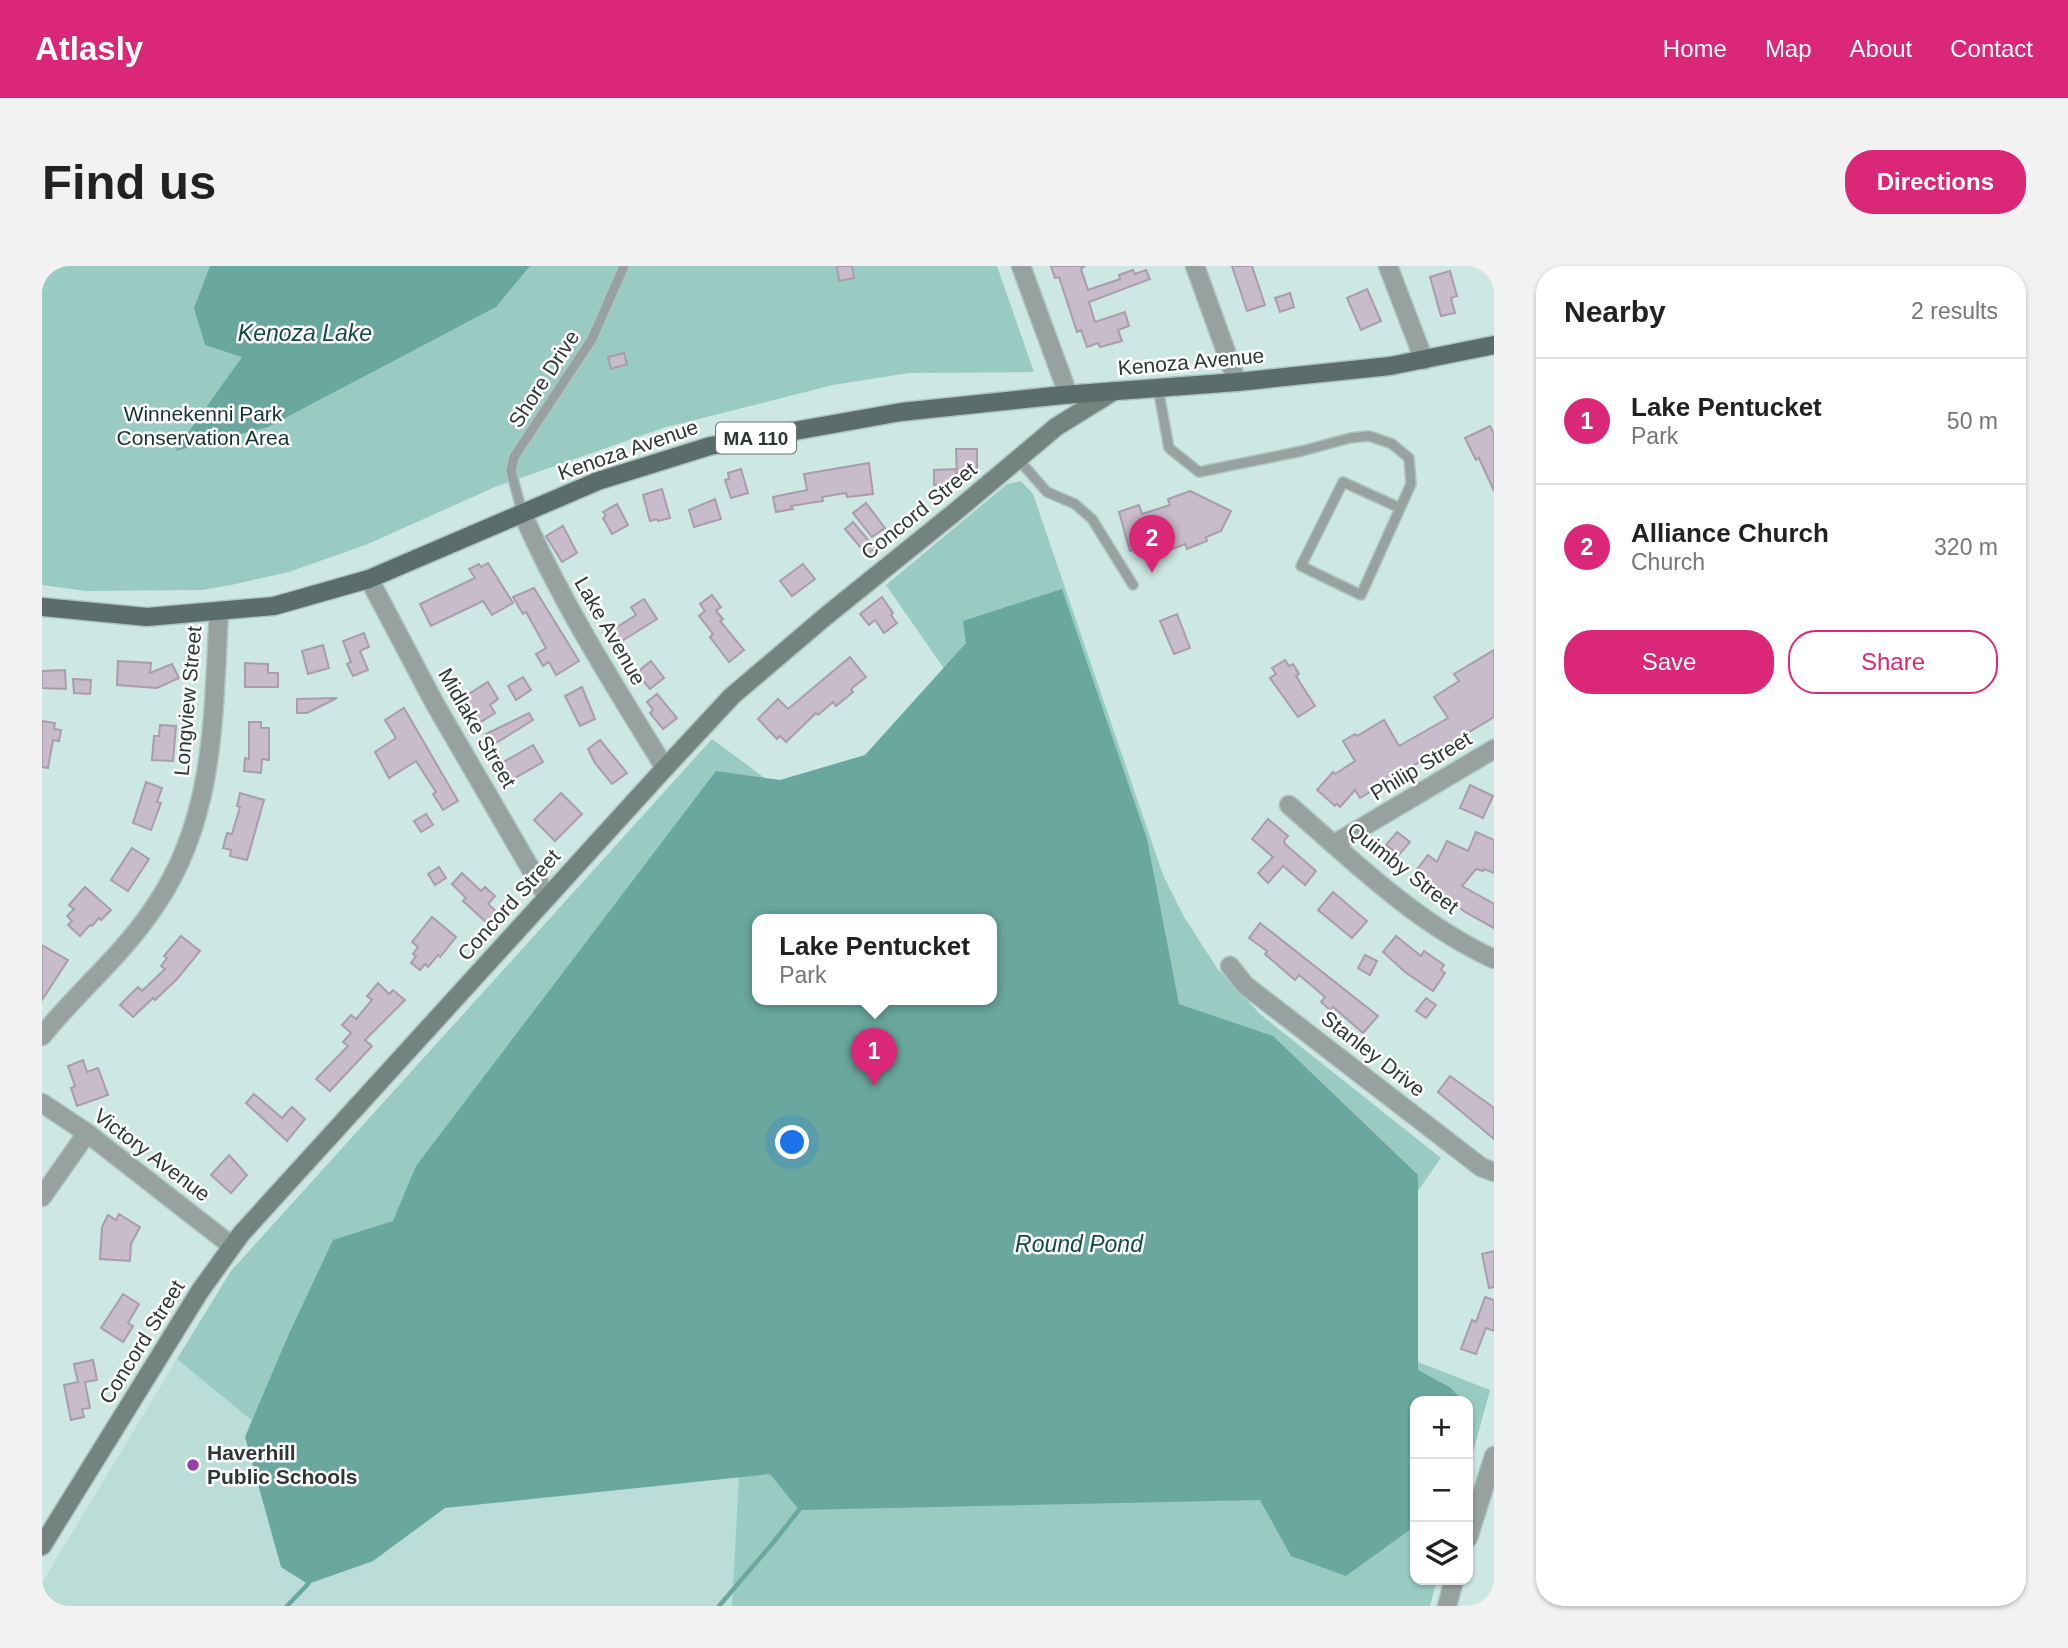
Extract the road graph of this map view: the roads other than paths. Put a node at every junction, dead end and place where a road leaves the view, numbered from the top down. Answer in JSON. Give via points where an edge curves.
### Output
{"nodes":[{"id":1,"x":624,"y":266,"type":"edge"},
{"id":2,"x":1021,"y":266,"type":"edge"},
{"id":3,"x":1195,"y":266,"type":"edge"},
{"id":4,"x":1388,"y":266,"type":"edge"},
{"id":5,"x":1494,"y":345,"type":"edge"},
{"id":6,"x":1424,"y":360,"type":"junction"},
{"id":7,"x":1237,"y":382,"type":"junction"},
{"id":8,"x":1158,"y":388,"type":"junction"},
{"id":9,"x":1114,"y":391,"type":"junction"},
{"id":10,"x":1068,"y":394,"type":"junction"},
{"id":11,"x":1018,"y":459,"type":"junction"},
{"id":12,"x":1400,"y":508,"type":"junction"},
{"id":13,"x":522,"y":512,"type":"junction"},
{"id":14,"x":369,"y":579,"type":"junction"},
{"id":15,"x":1133,"y":585,"type":"dead end"},
{"id":16,"x":42,"y":607,"type":"edge"},
{"id":17,"x":219,"y":611,"type":"junction"},
{"id":18,"x":1490,"y":755,"type":"edge"},
{"id":19,"x":665,"y":768,"type":"junction"},
{"id":20,"x":1289,"y":805,"type":"dead end"},
{"id":21,"x":1334,"y":844,"type":"junction"},
{"id":22,"x":547,"y":897,"type":"junction"},
{"id":23,"x":1494,"y":959,"type":"edge"},
{"id":24,"x":1230,"y":966,"type":"dead end"},
{"id":25,"x":42,"y":1036,"type":"edge"},
{"id":26,"x":42,"y":1103,"type":"edge"},
{"id":27,"x":87,"y":1133,"type":"junction"},
{"id":28,"x":1494,"y":1172,"type":"edge"},
{"id":29,"x":42,"y":1197,"type":"edge"},
{"id":30,"x":232,"y":1246,"type":"junction"},
{"id":31,"x":1494,"y":1458,"type":"edge"},
{"id":32,"x":1473,"y":1523,"type":"edge"},
{"id":33,"x":42,"y":1546,"type":"edge"},
{"id":34,"x":1453,"y":1585,"type":"edge"},
{"id":35,"x":1447,"y":1606,"type":"edge"}],
"edges":[{"from":1,"to":13,"type":"lane","name":"Shore Drive","via":[[592,339],[514,457],[511,471]]},
{"from":2,"to":10,"type":"street"},
{"from":3,"to":7,"type":"street"},
{"from":4,"to":6,"type":"street"},
{"from":5,"to":6,"type":"main road","name":"Kenoza Avenue","number":"MA 110"},
{"from":6,"to":7,"type":"main road","name":"Kenoza Avenue","number":"MA 110"},
{"from":7,"to":8,"type":"main road","name":"Kenoza Avenue","number":"MA 110"},
{"from":8,"to":9,"type":"main road","name":"Kenoza Avenue","number":"MA 110"},
{"from":8,"to":12,"type":"lane","via":[[1170,449],[1199,472],[1369,436],[1392,444],[1409,458],[1411,484]]},
{"from":9,"to":10,"type":"main road","name":"Kenoza Avenue","number":"MA 110"},
{"from":9,"to":11,"type":"main road","name":"Concord Street","via":[[1056,427]]},
{"from":10,"to":13,"type":"main road","name":"Kenoza Avenue","number":"MA 110","via":[[901,412],[710,446],[598,481]]},
{"from":11,"to":15,"type":"lane","via":[[1047,492],[1076,504],[1092,519]]},
{"from":11,"to":19,"type":"main road","name":"Concord Street","via":[[732,696]]},
{"from":12,"to":12,"type":"lane","via":[[1362,595],[1301,566],[1343,482]]},
{"from":13,"to":14,"type":"main road","name":"Kenoza Avenue","number":"MA 110"},
{"from":13,"to":19,"type":"street","name":"Lake Avenue","via":[[578,624]]},
{"from":14,"to":17,"type":"main road","name":"Kenoza Avenue","number":"MA 110","via":[[274,606]]},
{"from":14,"to":22,"type":"street","name":"Midlake Street"},
{"from":16,"to":17,"type":"main road","name":"Kenoza Avenue","number":"MA 110","via":[[147,617]]},
{"from":17,"to":25,"type":"street","name":"Longview Street","via":[[208,771],[190,841],[157,903]]},
{"from":18,"to":21,"type":"street","name":"Philip Street"},
{"from":19,"to":22,"type":"main road","name":"Concord Street"},
{"from":20,"to":21,"type":"street","name":"Quimby Street"},
{"from":21,"to":23,"type":"street","name":"Quimby Street","via":[[1409,906]]},
{"from":22,"to":30,"type":"main road","name":"Concord Street"},
{"from":24,"to":28,"type":"street","name":"Stanley Drive","via":[[1245,985],[1481,1167]]},
{"from":26,"to":27,"type":"street","name":"Victory Avenue"},
{"from":27,"to":29,"type":"street"},
{"from":27,"to":30,"type":"street","name":"Victory Avenue"},
{"from":30,"to":33,"type":"main road","name":"Concord Street"},
{"from":31,"to":32,"type":"street"},
{"from":34,"to":35,"type":"street"}]}
